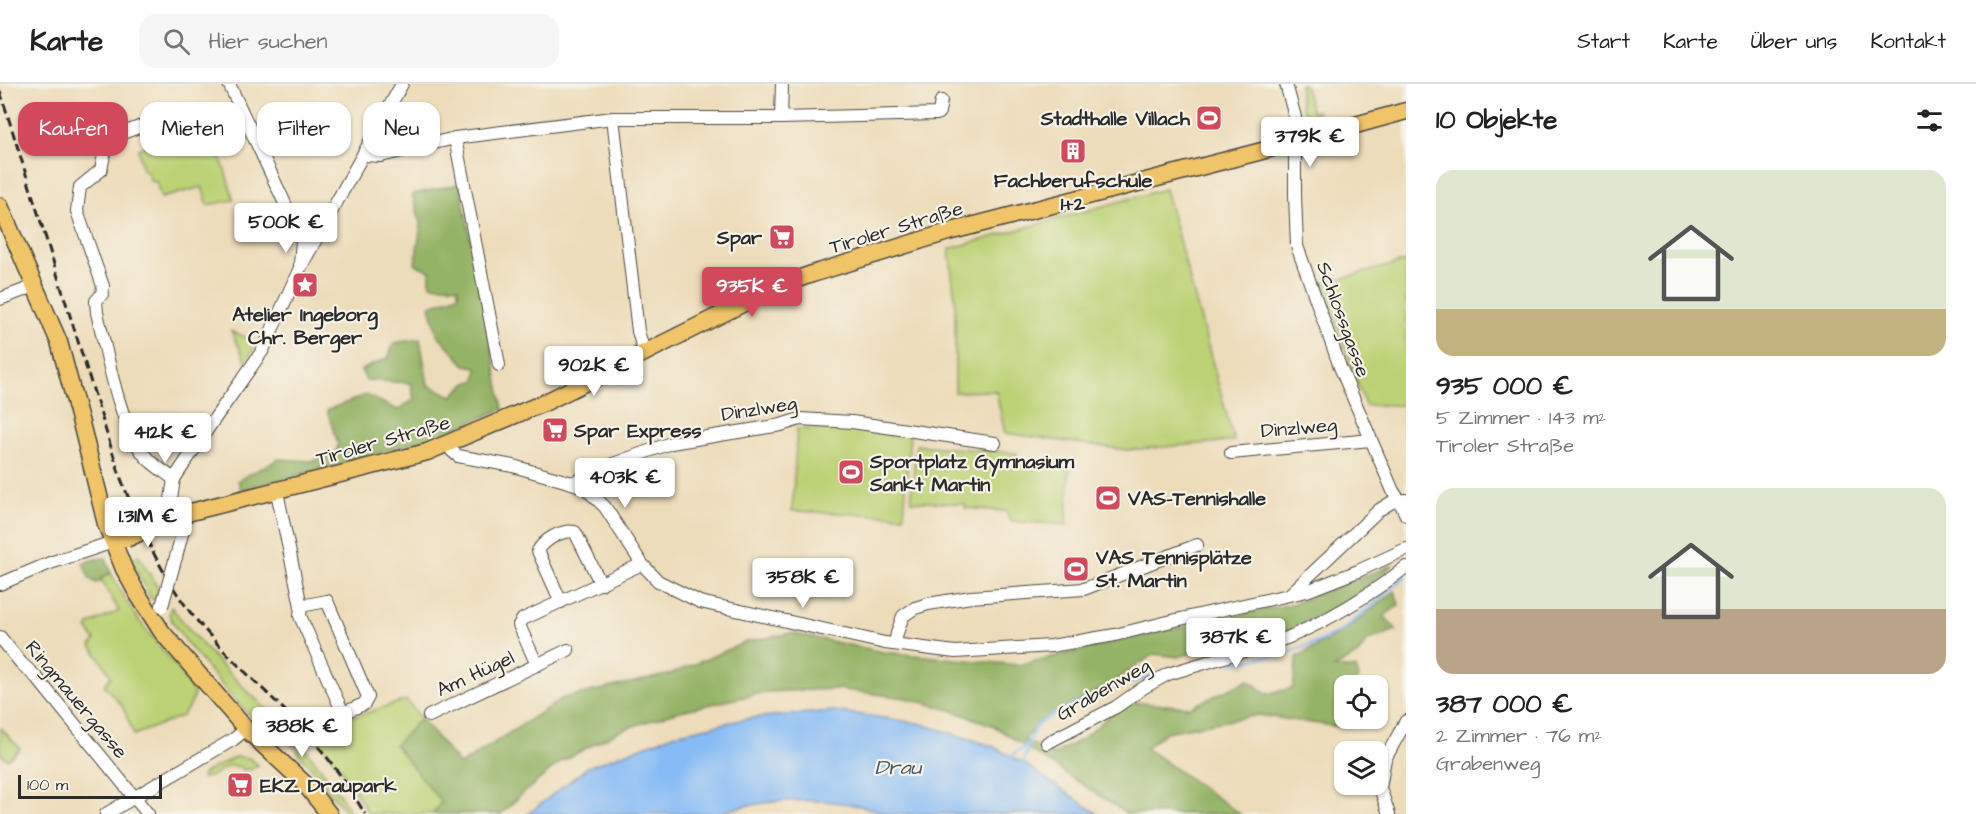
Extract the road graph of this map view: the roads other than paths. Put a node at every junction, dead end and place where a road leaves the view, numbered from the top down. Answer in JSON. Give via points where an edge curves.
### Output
{"nodes":[{"id":1,"x":229,"y":84,"type":"edge"},
{"id":2,"x":402,"y":84,"type":"edge"},
{"id":3,"x":782,"y":84,"type":"edge"},
{"id":4,"x":1286,"y":84,"type":"edge"},
{"id":5,"x":941,"y":100,"type":"dead end"},
{"id":6,"x":392,"y":102,"type":"edge"},
{"id":7,"x":1406,"y":111,"type":"edge"},
{"id":8,"x":612,"y":118,"type":"junction"},
{"id":9,"x":781,"y":118,"type":"junction"},
{"id":10,"x":140,"y":127,"type":"edge"},
{"id":11,"x":455,"y":138,"type":"junction"},
{"id":12,"x":1295,"y":141,"type":"junction"},
{"id":13,"x":440,"y":142,"type":"edge"},
{"id":14,"x":363,"y":156,"type":"edge"},
{"id":15,"x":0,"y":206,"type":"edge"},
{"id":16,"x":299,"y":270,"type":"junction"},
{"id":17,"x":35,"y":286,"type":"junction"},
{"id":18,"x":0,"y":299,"type":"edge"},
{"id":19,"x":644,"y":352,"type":"junction"},
{"id":20,"x":499,"y":365,"type":"dead end"},
{"id":21,"x":1371,"y":440,"type":"junction"},
{"id":22,"x":995,"y":443,"type":"dead end"},
{"id":23,"x":449,"y":444,"type":"junction"},
{"id":24,"x":1231,"y":453,"type":"dead end"},
{"id":25,"x":174,"y":479,"type":"junction"},
{"id":26,"x":572,"y":483,"type":"junction"},
{"id":27,"x":277,"y":492,"type":"junction"},
{"id":28,"x":1403,"y":500,"type":"edge"},
{"id":29,"x":179,"y":515,"type":"junction"},
{"id":30,"x":1406,"y":515,"type":"edge"},
{"id":31,"x":120,"y":540,"type":"junction"},
{"id":32,"x":1197,"y":545,"type":"dead end"},
{"id":33,"x":1406,"y":549,"type":"edge"},
{"id":34,"x":642,"y":564,"type":"junction"},
{"id":35,"x":1406,"y":567,"type":"edge"},
{"id":36,"x":0,"y":584,"type":"edge"},
{"id":37,"x":601,"y":584,"type":"junction"},
{"id":38,"x":1289,"y":595,"type":"junction"},
{"id":39,"x":561,"y":602,"type":"junction"},
{"id":40,"x":302,"y":606,"type":"junction"},
{"id":41,"x":162,"y":632,"type":"junction"},
{"id":42,"x":0,"y":637,"type":"edge"},
{"id":43,"x":895,"y":644,"type":"junction"},
{"id":44,"x":568,"y":650,"type":"dead end"},
{"id":45,"x":537,"y":665,"type":"junction"},
{"id":46,"x":429,"y":716,"type":"dead end"},
{"id":47,"x":1406,"y":721,"type":"edge"},
{"id":48,"x":246,"y":729,"type":"junction"},
{"id":49,"x":1047,"y":742,"type":"dead end"},
{"id":50,"x":134,"y":797,"type":"junction"},
{"id":51,"x":106,"y":814,"type":"edge"},
{"id":52,"x":148,"y":814,"type":"edge"},
{"id":53,"x":329,"y":814,"type":"edge"},
{"id":54,"x":1389,"y":814,"type":"edge"}],
"edges":[{"from":1,"to":16,"type":"street","via":[[302,240]]},
{"from":2,"to":6,"type":"street"},
{"from":3,"to":9,"type":"street"},
{"from":4,"to":12,"type":"street","name":"Schlossgasse","via":[[1295,117]]},
{"from":5,"to":9,"type":"street","via":[[937,114]]},
{"from":7,"to":12,"type":"main road","name":"Tiroler Straße"},
{"from":8,"to":9,"type":"street"},
{"from":8,"to":11,"type":"street"},
{"from":8,"to":19,"type":"street","via":[[638,331]]},
{"from":10,"to":25,"type":"street","via":[[107,139],[101,170],[80,187],[77,211],[103,286],[96,301],[97,313],[131,434],[146,457]]},
{"from":11,"to":13,"type":"street"},
{"from":11,"to":20,"type":"street"},
{"from":12,"to":19,"type":"main road","name":"Tiroler Straße","via":[[858,259],[778,286]]},
{"from":12,"to":21,"type":"street","name":"Schlossgasse","via":[[1297,246]]},
{"from":14,"to":16,"type":"street"},
{"from":15,"to":17,"type":"main road"},
{"from":16,"to":25,"type":"street","via":[[263,350]]},
{"from":17,"to":18,"type":"street"},
{"from":17,"to":31,"type":"main road","via":[[59,342],[106,524]]},
{"from":19,"to":23,"type":"main road","name":"Tiroler Straße","via":[[546,402]]},
{"from":21,"to":24,"type":"street","name":"Dinzlweg"},
{"from":21,"to":28,"type":"street","name":"Schlossgasse","via":[[1393,491]]},
{"from":22,"to":26,"type":"street","name":"Dinzlweg","via":[[852,422],[800,419],[671,443]]},
{"from":23,"to":26,"type":"street","via":[[458,456]]},
{"from":23,"to":27,"type":"main road","name":"Tiroler Straße"},
{"from":25,"to":29,"type":"street","via":[[171,499]]},
{"from":26,"to":34,"type":"street","via":[[585,488],[605,507]]},
{"from":27,"to":29,"type":"main road","name":"Tiroler Straße"},
{"from":27,"to":40,"type":"street"},
{"from":28,"to":30,"type":"street","name":"Schlossgasse"},
{"from":28,"to":38,"type":"street","via":[[1379,510]]},
{"from":29,"to":31,"type":"main road","name":"Tiroler Straße","bridge":true},
{"from":29,"to":41,"type":"street","bridge":true,"via":[[183,530],[162,606]]},
{"from":31,"to":36,"type":"street"},
{"from":31,"to":41,"type":"main road","via":[[137,593]]},
{"from":32,"to":43,"type":"street","via":[[1084,589],[971,597],[915,608],[903,616]]},
{"from":33,"to":38,"type":"street","via":[[1359,571]]},
{"from":34,"to":37,"type":"street","name":"Am Hügel"},
{"from":34,"to":43,"type":"street","via":[[658,581],[700,602]]},
{"from":35,"to":49,"type":"street","name":"Grabenweg","via":[[1344,610],[1303,631],[1168,674],[1116,707]]},
{"from":37,"to":39,"type":"street","name":"Am Hügel"},
{"from":37,"to":39,"type":"street","via":[[575,532],[568,530],[543,543],[538,551]]},
{"from":38,"to":43,"type":"street","via":[[1052,646],[955,652]]},
{"from":39,"to":45,"type":"street","name":"Am Hügel","via":[[523,619],[519,625]]},
{"from":40,"to":40,"type":"street","via":[[300,616],[343,713],[364,704],[368,697],[327,601]]},
{"from":41,"to":48,"type":"main road"},
{"from":42,"to":50,"type":"street","name":"Ringmauergasse"},
{"from":44,"to":45,"type":"street","name":"Am Hügel"},
{"from":45,"to":46,"type":"street","name":"Am Hügel"},
{"from":47,"to":54,"type":"street","via":[[1385,759],[1380,788]]},
{"from":48,"to":50,"type":"street"},
{"from":48,"to":53,"type":"main road","via":[[305,784]]},
{"from":50,"to":51,"type":"street"},
{"from":50,"to":52,"type":"street","name":"Ringmauergasse"}]}
